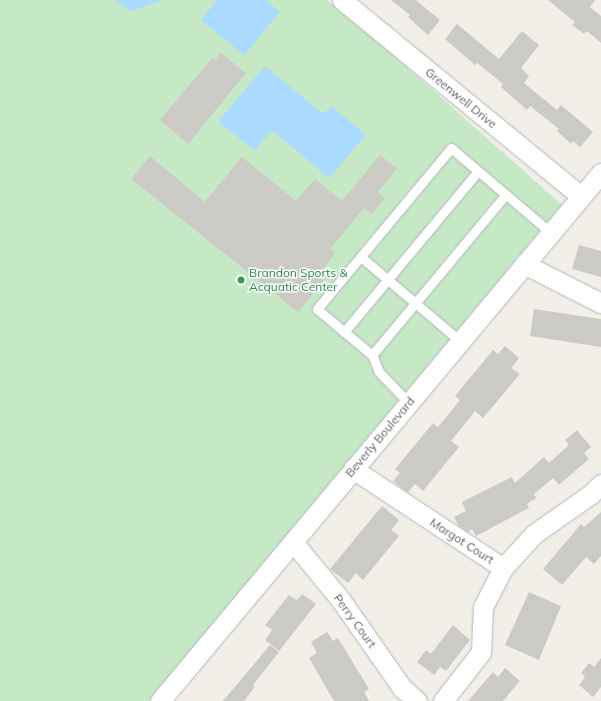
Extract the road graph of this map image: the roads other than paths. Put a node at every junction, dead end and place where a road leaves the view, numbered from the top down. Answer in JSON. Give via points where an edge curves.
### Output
{"nodes":[{"id":1,"x":342,"y":0,"type":"edge"},
{"id":2,"x":478,"y":171,"type":"junction"},
{"id":3,"x":601,"y":173,"type":"edge"},
{"id":4,"x":506,"y":194,"type":"junction"},
{"id":5,"x":580,"y":196,"type":"junction"},
{"id":6,"x":550,"y":232,"type":"junction"},
{"id":7,"x":361,"y":257,"type":"junction"},
{"id":8,"x":524,"y":264,"type":"junction"},
{"id":9,"x":388,"y":280,"type":"junction"},
{"id":10,"x":601,"y":303,"type":"edge"},
{"id":11,"x":415,"y":304,"type":"junction"},
{"id":12,"x":344,"y":332,"type":"junction"},
{"id":13,"x":460,"y":341,"type":"junction"},
{"id":14,"x":372,"y":355,"type":"junction"},
{"id":15,"x":408,"y":402,"type":"junction"},
{"id":16,"x":353,"y":469,"type":"junction"},
{"id":17,"x":601,"y":484,"type":"edge"},
{"id":18,"x":293,"y":542,"type":"junction"},
{"id":19,"x":503,"y":568,"type":"junction"},
{"id":20,"x":160,"y":701,"type":"edge"},
{"id":21,"x":417,"y":701,"type":"edge"},
{"id":22,"x":443,"y":701,"type":"edge"}],
"edges":[{"from":1,"to":5,"type":"street","name":"Greenwell Drive"},
{"from":2,"to":4,"type":"lane"},
{"from":2,"to":7,"type":"lane","via":[[451,148]]},
{"from":2,"to":9,"type":"lane"},
{"from":3,"to":5,"type":"street","name":"Beverly Boulevard"},
{"from":4,"to":6,"type":"lane"},
{"from":4,"to":11,"type":"lane"},
{"from":5,"to":6,"type":"street","name":"Beverly Boulevard"},
{"from":6,"to":8,"type":"street","name":"Beverly Boulevard"},
{"from":7,"to":9,"type":"lane"},
{"from":7,"to":12,"type":"lane","via":[[317,309]]},
{"from":8,"to":10,"type":"street"},
{"from":8,"to":13,"type":"street","name":"Beverly Boulevard"},
{"from":9,"to":11,"type":"lane"},
{"from":9,"to":12,"type":"lane"},
{"from":11,"to":13,"type":"lane"},
{"from":11,"to":14,"type":"lane"},
{"from":12,"to":14,"type":"lane"},
{"from":13,"to":15,"type":"street","name":"Beverly Boulevard"},
{"from":14,"to":15,"type":"lane","via":[[379,372]]},
{"from":15,"to":16,"type":"street","name":"Beverly Boulevard"},
{"from":16,"to":18,"type":"street","name":"Beverly Boulevard"},
{"from":16,"to":19,"type":"street","name":"Margot Court"},
{"from":17,"to":19,"type":"street","name":"Margot Court","via":[[591,494],[534,534]]},
{"from":18,"to":20,"type":"street","name":"Beverly Boulevard"},
{"from":18,"to":21,"type":"street","name":"Perry Court","via":[[340,599],[402,688]]},
{"from":19,"to":22,"type":"street","via":[[483,606],[481,652]]}]}
